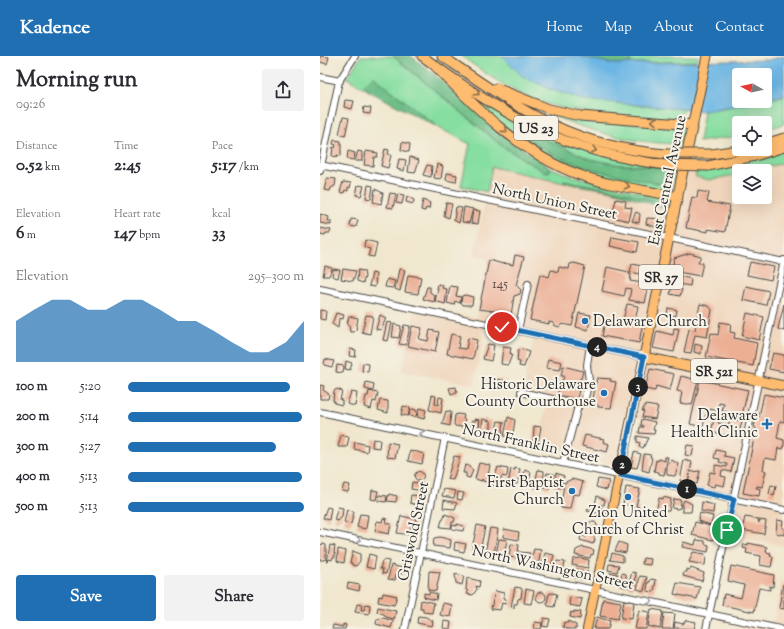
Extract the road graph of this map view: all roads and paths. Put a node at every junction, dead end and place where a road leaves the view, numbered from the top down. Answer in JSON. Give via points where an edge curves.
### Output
{"nodes":[{"id":1,"x":355,"y":56,"type":"edge"},
{"id":2,"x":422,"y":56,"type":"edge"},
{"id":3,"x":442,"y":56,"type":"edge"},
{"id":4,"x":708,"y":56,"type":"edge"},
{"id":5,"x":435,"y":66,"type":"junction"},
{"id":6,"x":467,"y":74,"type":"junction"},
{"id":7,"x":320,"y":77,"type":"edge"},
{"id":8,"x":340,"y":80,"type":"junction"},
{"id":9,"x":693,"y":125,"type":"junction"},
{"id":10,"x":784,"y":138,"type":"edge"},
{"id":11,"x":772,"y":142,"type":"edge"},
{"id":12,"x":784,"y":147,"type":"edge"},
{"id":13,"x":732,"y":151,"type":"edge"},
{"id":14,"x":320,"y":167,"type":"edge"},
{"id":15,"x":678,"y":197,"type":"junction"},
{"id":16,"x":669,"y":239,"type":"junction"},
{"id":17,"x":784,"y":261,"type":"edge"},
{"id":18,"x":528,"y":284,"type":"dead end"},
{"id":19,"x":320,"y":289,"type":"edge"},
{"id":20,"x":518,"y":330,"type":"junction"},
{"id":21,"x":590,"y":345,"type":"junction"},
{"id":22,"x":644,"y":357,"type":"junction"},
{"id":23,"x":759,"y":380,"type":"junction"},
{"id":24,"x":784,"y":386,"type":"edge"},
{"id":25,"x":521,"y":392,"type":"dead end"},
{"id":26,"x":579,"y":405,"type":"junction"},
{"id":27,"x":320,"y":412,"type":"edge"},
{"id":28,"x":445,"y":438,"type":"junction"},
{"id":29,"x":563,"y":463,"type":"junction"},
{"id":30,"x":620,"y":475,"type":"junction"},
{"id":31,"x":734,"y":499,"type":"junction"},
{"id":32,"x":784,"y":510,"type":"edge"},
{"id":33,"x":320,"y":532,"type":"edge"},
{"id":34,"x":421,"y":553,"type":"junction"},
{"id":35,"x":596,"y":590,"type":"junction"},
{"id":36,"x":709,"y":614,"type":"junction"},
{"id":37,"x":406,"y":629,"type":"edge"},
{"id":38,"x":587,"y":629,"type":"edge"},
{"id":39,"x":706,"y":629,"type":"edge"},
{"id":40,"x":780,"y":629,"type":"edge"}],
"edges":[{"from":1,"to":8,"type":"street"},
{"from":2,"to":5,"type":"highway","number":"US 23"},
{"from":3,"to":6,"type":"highway","number":"US 23"},
{"from":4,"to":9,"type":"highway","name":"East Central Avenue","number":"SR 37"},
{"from":5,"to":12,"type":"highway","number":"US 23","one_way":true,"bridge":true,"via":[[525,123],[556,137],[607,154],[665,165],[708,166]]},
{"from":5,"to":15,"type":"highway","one_way":true,"via":[[508,132],[553,163],[592,178]]},
{"from":9,"to":6,"type":"highway","one_way":true,"via":[[590,117],[561,112],[504,92]]},
{"from":6,"to":13,"type":"highway","number":"US 23","bridge":true,"via":[[517,107],[562,130],[611,146],[638,152],[666,154],[712,154]]},
{"from":7,"to":8,"type":"street"},
{"from":8,"to":14,"type":"street"},
{"from":9,"to":15,"type":"highway","name":"East Central Avenue","number":"SR 37"},
{"from":10,"to":11,"type":"highway"},
{"from":14,"to":16,"type":"street","name":"North Union Street"},
{"from":15,"to":16,"type":"highway","name":"East Central Avenue","number":"SR 37"},
{"from":16,"to":17,"type":"street","name":"North Union Street"},
{"from":16,"to":22,"type":"highway","name":"East Central Avenue","number":"SR 37"},
{"from":17,"to":23,"type":"street"},
{"from":18,"to":20,"type":"street"},
{"from":19,"to":20,"type":"street"},
{"from":20,"to":21,"type":"street"},
{"from":21,"to":22,"type":"street"},
{"from":21,"to":26,"type":"street","via":[[587,365],[589,380],[584,402]]},
{"from":22,"to":23,"type":"highway","number":"SR 521"},
{"from":22,"to":30,"type":"main road","number":"SR 37"},
{"from":23,"to":24,"type":"highway","number":"SR 521"},
{"from":23,"to":31,"type":"street"},
{"from":25,"to":26,"type":"street"},
{"from":26,"to":29,"type":"street"},
{"from":28,"to":27,"type":"street","name":"North Franklin Street","one_way":true},
{"from":28,"to":29,"type":"street","name":"North Franklin Street"},
{"from":28,"to":34,"type":"street","name":"Griswold Street"},
{"from":29,"to":30,"type":"street","name":"North Franklin Street"},
{"from":30,"to":31,"type":"street","name":"North Franklin Street"},
{"from":30,"to":35,"type":"main road","number":"SR 37"},
{"from":31,"to":32,"type":"street","name":"North Franklin Street"},
{"from":31,"to":36,"type":"street"},
{"from":33,"to":34,"type":"street","name":"North Washington Street","one_way":true},
{"from":34,"to":35,"type":"street","name":"North Washington Street"},
{"from":34,"to":37,"type":"street","name":"Griswold Street"},
{"from":35,"to":36,"type":"street","name":"North Washington Street","one_way":true},
{"from":35,"to":38,"type":"main road","number":"SR 37"},
{"from":36,"to":39,"type":"street"},
{"from":36,"to":40,"type":"street","name":"North Washington Street"}]}
